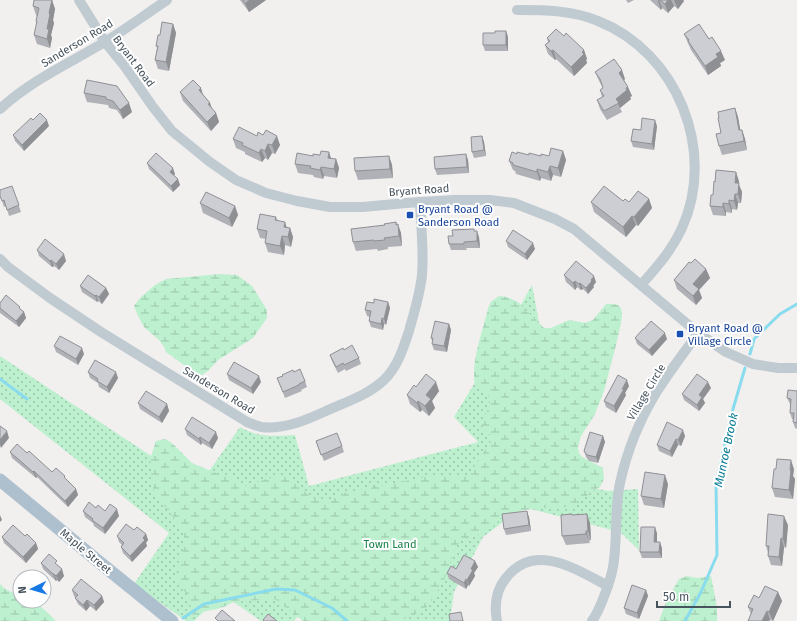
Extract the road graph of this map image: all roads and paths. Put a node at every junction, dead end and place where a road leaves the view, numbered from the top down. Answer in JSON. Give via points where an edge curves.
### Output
{"nodes":[{"id":1,"x":79,"y":0,"type":"edge"},
{"id":2,"x":167,"y":0,"type":"edge"},
{"id":3,"x":517,"y":10,"type":"dead end"},
{"id":4,"x":105,"y":42,"type":"junction"},
{"id":5,"x":0,"y":109,"type":"edge"},
{"id":6,"x":420,"y":202,"type":"junction"},
{"id":7,"x":0,"y":259,"type":"edge"},
{"id":8,"x":641,"y":285,"type":"junction"},
{"id":9,"x":698,"y":333,"type":"junction"},
{"id":10,"x":797,"y":368,"type":"edge"},
{"id":11,"x":0,"y":480,"type":"edge"},
{"id":12,"x":608,"y":586,"type":"junction"},
{"id":13,"x":172,"y":621,"type":"edge"},
{"id":14,"x":498,"y":621,"type":"edge"},
{"id":15,"x":592,"y":621,"type":"edge"}],
"edges":[{"from":1,"to":4,"type":"street","name":"Bryant Road"},
{"from":2,"to":4,"type":"street","name":"Sanderson Road"},
{"from":3,"to":8,"type":"street","via":[[566,12],[584,16],[614,29],[641,47],[664,72],[680,100],[694,148],[695,175],[692,196],[675,242]]},
{"from":4,"to":5,"type":"street","name":"Sanderson Road","via":[[37,81]]},
{"from":4,"to":6,"type":"street","name":"Bryant Road","via":[[172,130],[236,180],[266,193],[297,202],[330,207]]},
{"from":6,"to":7,"type":"street","name":"Sanderson Road","via":[[420,285],[398,361],[385,379],[366,394],[304,421],[273,428],[247,422],[101,332],[56,303]]},
{"from":6,"to":8,"type":"street","name":"Bryant Road","via":[[490,200],[514,203],[536,211],[574,229]]},
{"from":8,"to":9,"type":"street","name":"Bryant Road"},
{"from":9,"to":10,"type":"street","name":"Bryant Road","via":[[726,352],[753,364]]},
{"from":9,"to":12,"type":"street","name":"Village Circle","via":[[657,392],[629,450],[617,501],[614,560]]},
{"from":11,"to":13,"type":"main road","name":"Maple Street"},
{"from":12,"to":14,"type":"street","via":[[557,562],[526,562],[502,582],[495,602]]},
{"from":12,"to":15,"type":"street","name":"Village Circle"}]}
